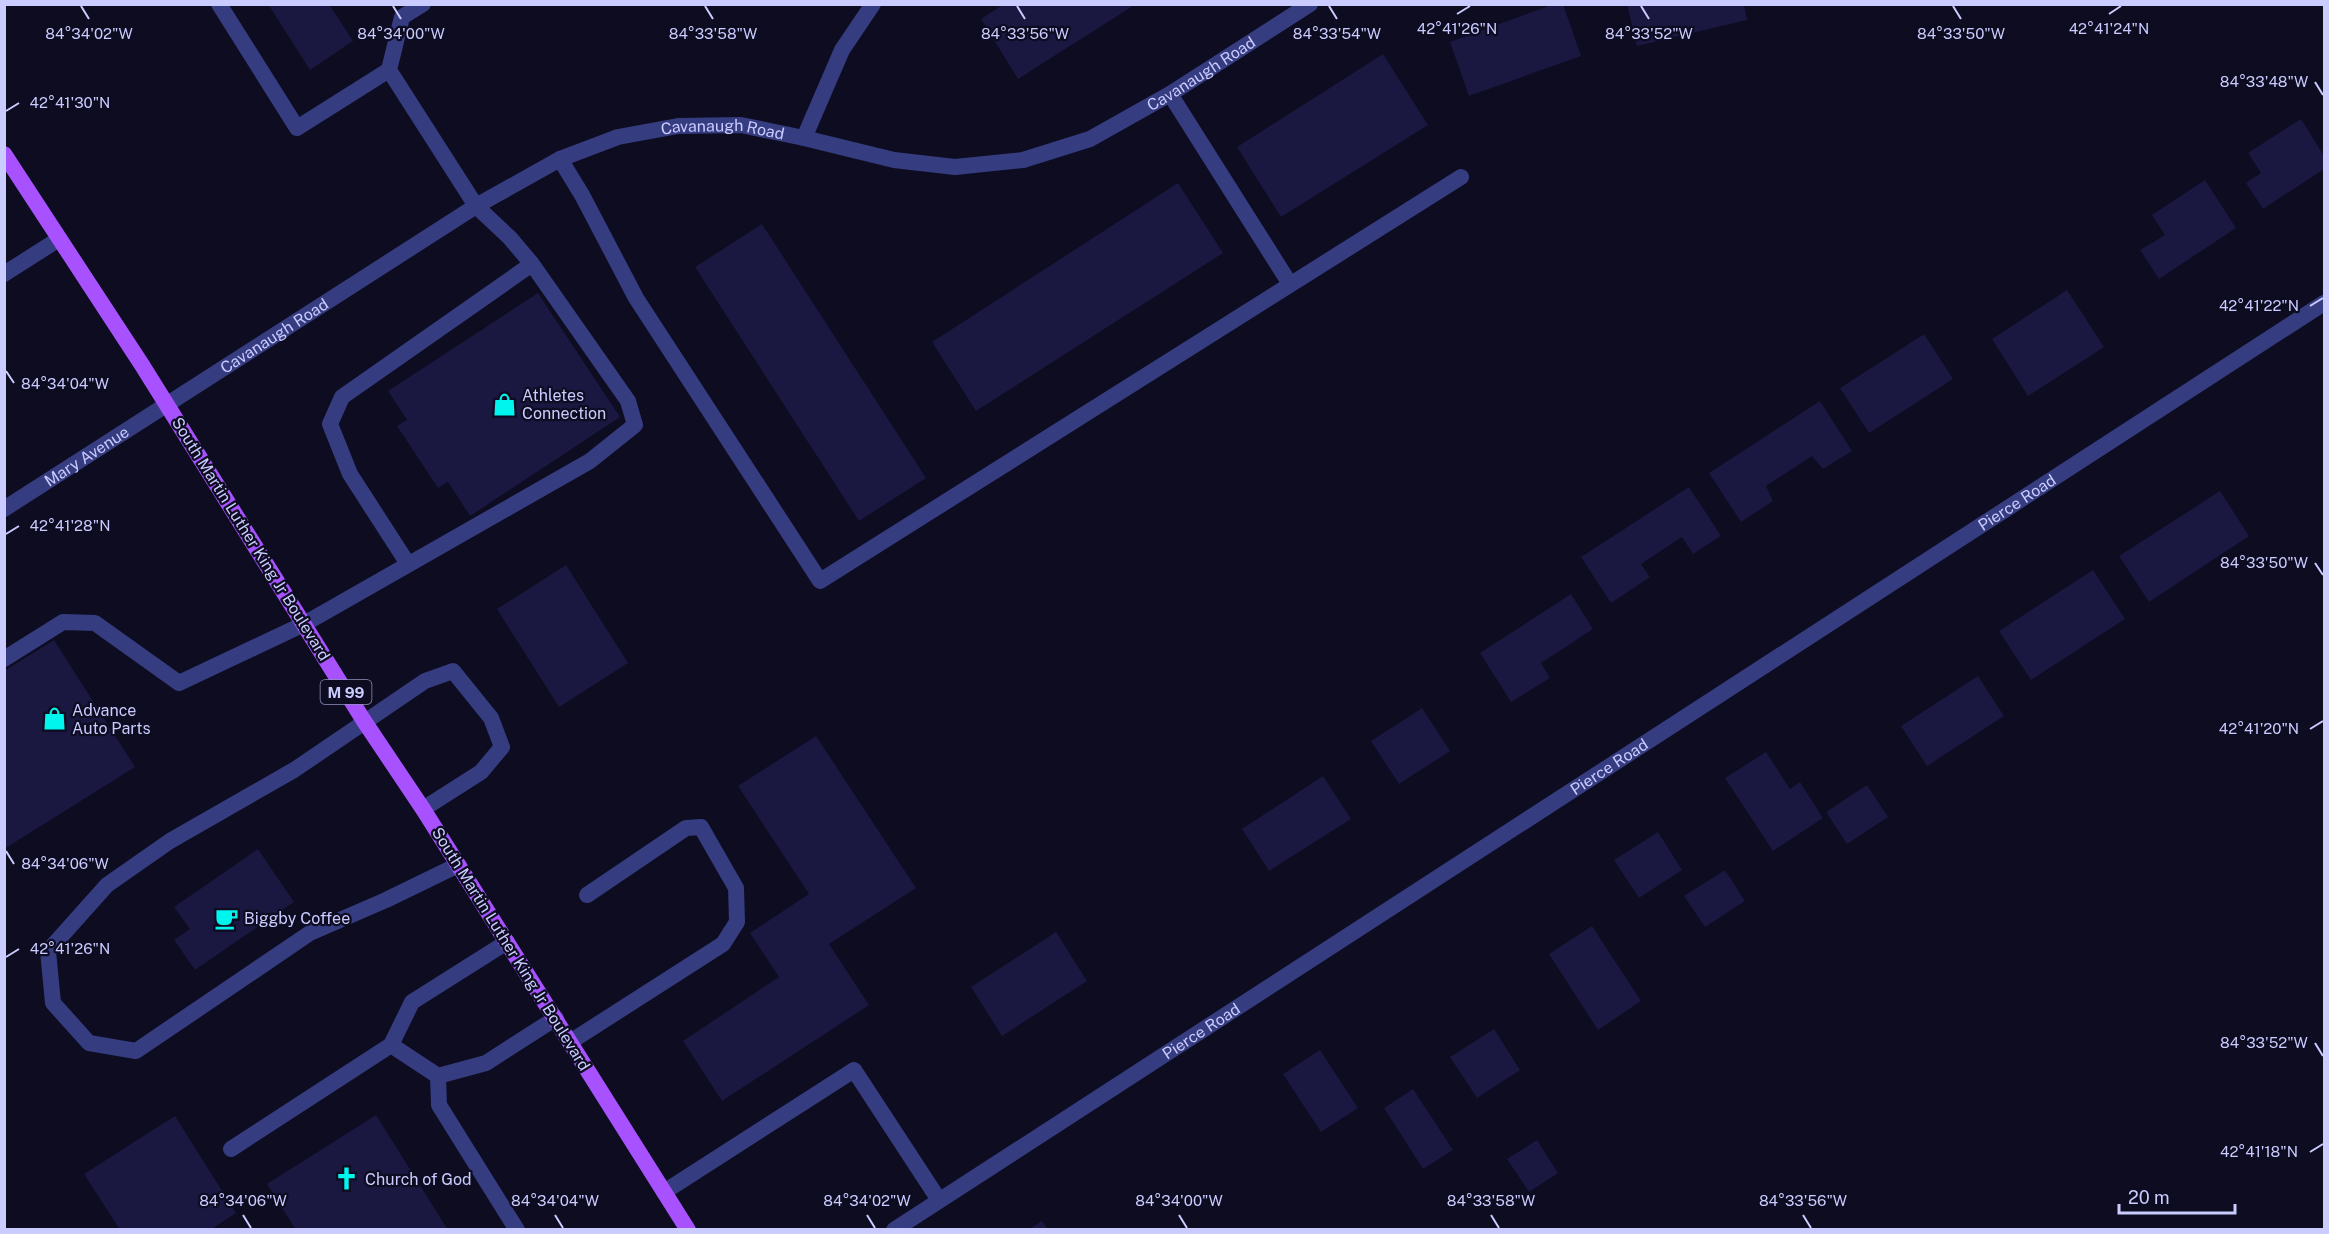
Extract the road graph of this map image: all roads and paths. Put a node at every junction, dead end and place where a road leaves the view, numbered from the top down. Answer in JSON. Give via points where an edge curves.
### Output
{"nodes":[{"id":1,"x":219,"y":4,"type":"edge"},
{"id":2,"x":423,"y":4,"type":"edge"},
{"id":3,"x":873,"y":4,"type":"edge"},
{"id":4,"x":1310,"y":4,"type":"edge"},
{"id":5,"x":389,"y":70,"type":"junction"},
{"id":6,"x":1170,"y":94,"type":"junction"},
{"id":7,"x":804,"y":138,"type":"junction"},
{"id":8,"x":4,"y":154,"type":"edge"},
{"id":9,"x":560,"y":159,"type":"junction"},
{"id":10,"x":1461,"y":177,"type":"dead end"},
{"id":11,"x":476,"y":206,"type":"junction"},
{"id":12,"x":60,"y":239,"type":"junction"},
{"id":13,"x":532,"y":264,"type":"junction"},
{"id":14,"x":4,"y":274,"type":"edge"},
{"id":15,"x":1290,"y":284,"type":"junction"},
{"id":16,"x":2325,"y":303,"type":"edge"},
{"id":17,"x":166,"y":405,"type":"junction"},
{"id":18,"x":4,"y":509,"type":"edge"},
{"id":19,"x":408,"y":564,"type":"junction"},
{"id":20,"x":304,"y":624,"type":"junction"},
{"id":21,"x":4,"y":659,"type":"edge"},
{"id":22,"x":364,"y":721,"type":"junction"},
{"id":23,"x":423,"y":810,"type":"junction"},
{"id":24,"x":458,"y":865,"type":"junction"},
{"id":25,"x":587,"y":895,"type":"dead end"},
{"id":26,"x":507,"y":942,"type":"junction"},
{"id":27,"x":556,"y":1018,"type":"junction"},
{"id":28,"x":570,"y":1042,"type":"junction"},
{"id":29,"x":391,"y":1045,"type":"junction"},
{"id":30,"x":438,"y":1076,"type":"junction"},
{"id":31,"x":231,"y":1149,"type":"dead end"},
{"id":32,"x":664,"y":1192,"type":"junction"},
{"id":33,"x":939,"y":1200,"type":"junction"},
{"id":34,"x":517,"y":1230,"type":"edge"},
{"id":35,"x":688,"y":1230,"type":"edge"},
{"id":36,"x":894,"y":1230,"type":"edge"}],
"edges":[{"from":1,"to":5,"type":"street","via":[[297,128]]},
{"from":2,"to":5,"type":"street","via":[[402,17]]},
{"from":3,"to":7,"type":"street","via":[[842,50]]},
{"from":4,"to":6,"type":"street","name":"Cavanaugh Road"},
{"from":5,"to":11,"type":"street"},
{"from":6,"to":7,"type":"street","name":"Cavanaugh Road","via":[[1090,139],[1023,160],[955,167],[894,160]]},
{"from":6,"to":15,"type":"street"},
{"from":7,"to":9,"type":"street","name":"Cavanaugh Road","via":[[741,125],[678,126],[618,137]]},
{"from":8,"to":12,"type":"main road","name":"South Martin Luther King Jr Boulevard","number":"M 99"},
{"from":9,"to":11,"type":"street","name":"Cavanaugh Road"},
{"from":9,"to":15,"type":"street","via":[[636,298],[820,581]]},
{"from":10,"to":15,"type":"street"},
{"from":11,"to":13,"type":"street"},
{"from":11,"to":17,"type":"street","name":"Cavanaugh Road"},
{"from":12,"to":14,"type":"street"},
{"from":12,"to":17,"type":"main road","name":"South Martin Luther King Jr Boulevard","number":"M 99"},
{"from":13,"to":19,"type":"street","via":[[342,397],[330,424],[350,474]]},
{"from":13,"to":19,"type":"street","via":[[628,401],[635,424],[590,461]]},
{"from":16,"to":33,"type":"street","name":"Pierce Road"},
{"from":17,"to":18,"type":"street","name":"Mary Avenue"},
{"from":17,"to":20,"type":"main road","name":"South Martin Luther King Jr Boulevard","number":"M 99"},
{"from":19,"to":20,"type":"street"},
{"from":20,"to":21,"type":"street","via":[[179,683],[95,623],[63,622]]},
{"from":20,"to":22,"type":"main road","name":"South Martin Luther King Jr Boulevard","number":"M 99"},
{"from":22,"to":23,"type":"main road","name":"South Martin Luther King Jr Boulevard","number":"M 99"},
{"from":22,"to":23,"type":"street","via":[[425,681],[453,671],[491,718],[502,747],[481,772]]},
{"from":22,"to":24,"type":"street","via":[[294,770],[170,841],[107,885],[48,951],[53,1003],[89,1043],[136,1051],[310,933]]},
{"from":23,"to":24,"type":"main road","name":"South Martin Luther King Jr Boulevard","number":"M 99"},
{"from":24,"to":26,"type":"main road","name":"South Martin Luther King Jr Boulevard","number":"M 99"},
{"from":25,"to":28,"type":"street","via":[[686,828],[701,827],[736,888],[737,922],[723,944]]},
{"from":26,"to":27,"type":"main road","name":"South Martin Luther King Jr Boulevard","number":"M 99"},
{"from":26,"to":29,"type":"street","via":[[412,1002]]},
{"from":27,"to":28,"type":"main road","name":"South Martin Luther King Jr Boulevard","number":"M 99"},
{"from":27,"to":30,"type":"street","via":[[486,1063]]},
{"from":28,"to":32,"type":"main road","name":"South Martin Luther King Jr Boulevard","number":"M 99"},
{"from":29,"to":30,"type":"street"},
{"from":29,"to":31,"type":"street"},
{"from":30,"to":34,"type":"street","via":[[439,1105]]},
{"from":32,"to":33,"type":"street","via":[[854,1070]]},
{"from":32,"to":35,"type":"main road","name":"South Martin Luther King Jr Boulevard","number":"M 99"},
{"from":33,"to":36,"type":"street","name":"Pierce Road"}]}
